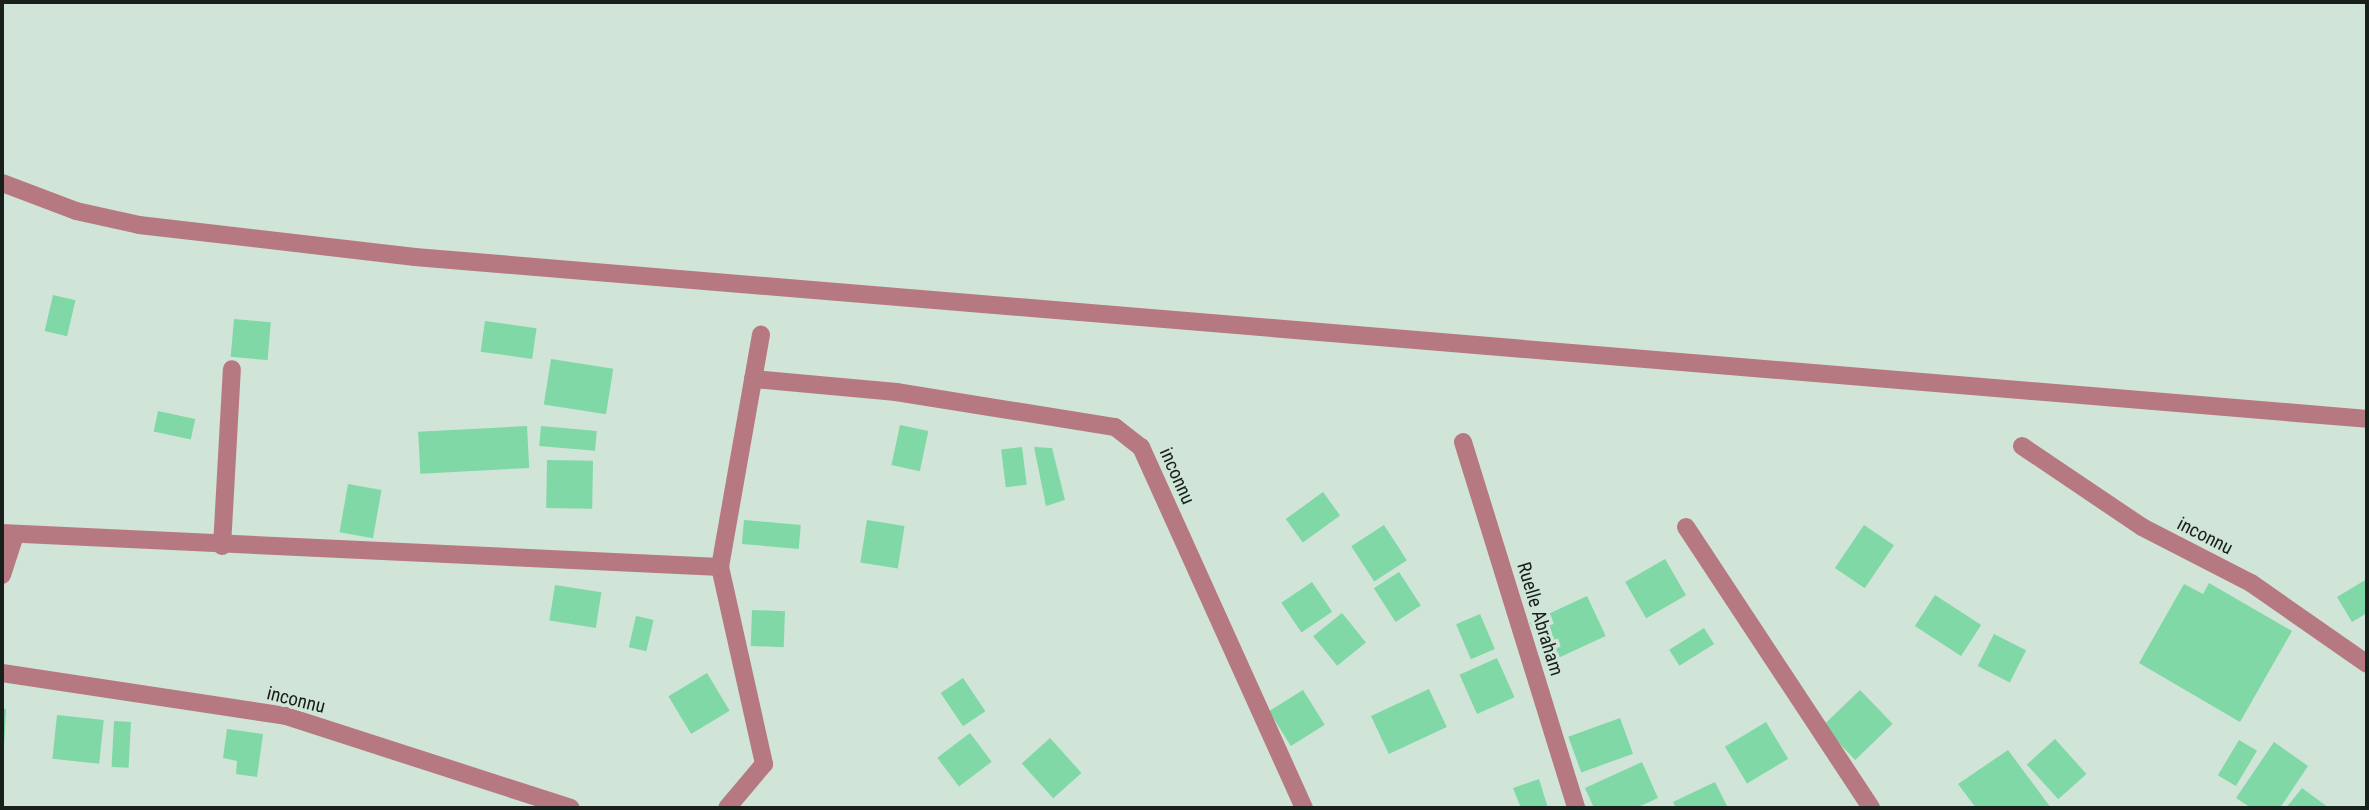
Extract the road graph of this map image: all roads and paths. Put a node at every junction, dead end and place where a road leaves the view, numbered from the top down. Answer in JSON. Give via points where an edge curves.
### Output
{"nodes":[{"id":1,"x":2,"y":183,"type":"edge"},
{"id":2,"x":761,"y":335,"type":"dead end"},
{"id":3,"x":232,"y":369,"type":"dead end"},
{"id":4,"x":753,"y":379,"type":"junction"},
{"id":5,"x":2367,"y":419,"type":"edge"},
{"id":6,"x":1464,"y":442,"type":"dead end"},
{"id":7,"x":2022,"y":446,"type":"dead end"},
{"id":8,"x":1686,"y":527,"type":"dead end"},
{"id":9,"x":8,"y":535,"type":"edge"},
{"id":10,"x":222,"y":546,"type":"junction"},
{"id":11,"x":720,"y":567,"type":"junction"},
{"id":12,"x":2,"y":575,"type":"edge"},
{"id":13,"x":2367,"y":664,"type":"edge"},
{"id":14,"x":2,"y":673,"type":"edge"},
{"id":15,"x":571,"y":808,"type":"edge"},
{"id":16,"x":727,"y":808,"type":"edge"},
{"id":17,"x":1304,"y":808,"type":"edge"},
{"id":18,"x":1576,"y":808,"type":"edge"},
{"id":19,"x":1871,"y":808,"type":"edge"}],
"edges":[{"from":1,"to":5,"type":"street","via":[[76,211],[139,225],[415,257]]},
{"from":2,"to":4,"type":"street"},
{"from":3,"to":10,"type":"street"},
{"from":4,"to":11,"type":"street"},
{"from":4,"to":17,"type":"street","name":"inconnu","via":[[896,392],[1115,427],[1140,447]]},
{"from":6,"to":18,"type":"street","name":"Ruelle Abraham"},
{"from":7,"to":13,"type":"street","name":"inconnu","via":[[2142,527],[2251,583]]},
{"from":8,"to":19,"type":"street"},
{"from":9,"to":10,"type":"street"},
{"from":9,"to":12,"type":"street"},
{"from":10,"to":11,"type":"street"},
{"from":11,"to":16,"type":"street","via":[[764,764]]},
{"from":14,"to":15,"type":"street","name":"inconnu","via":[[286,716]]}]}
